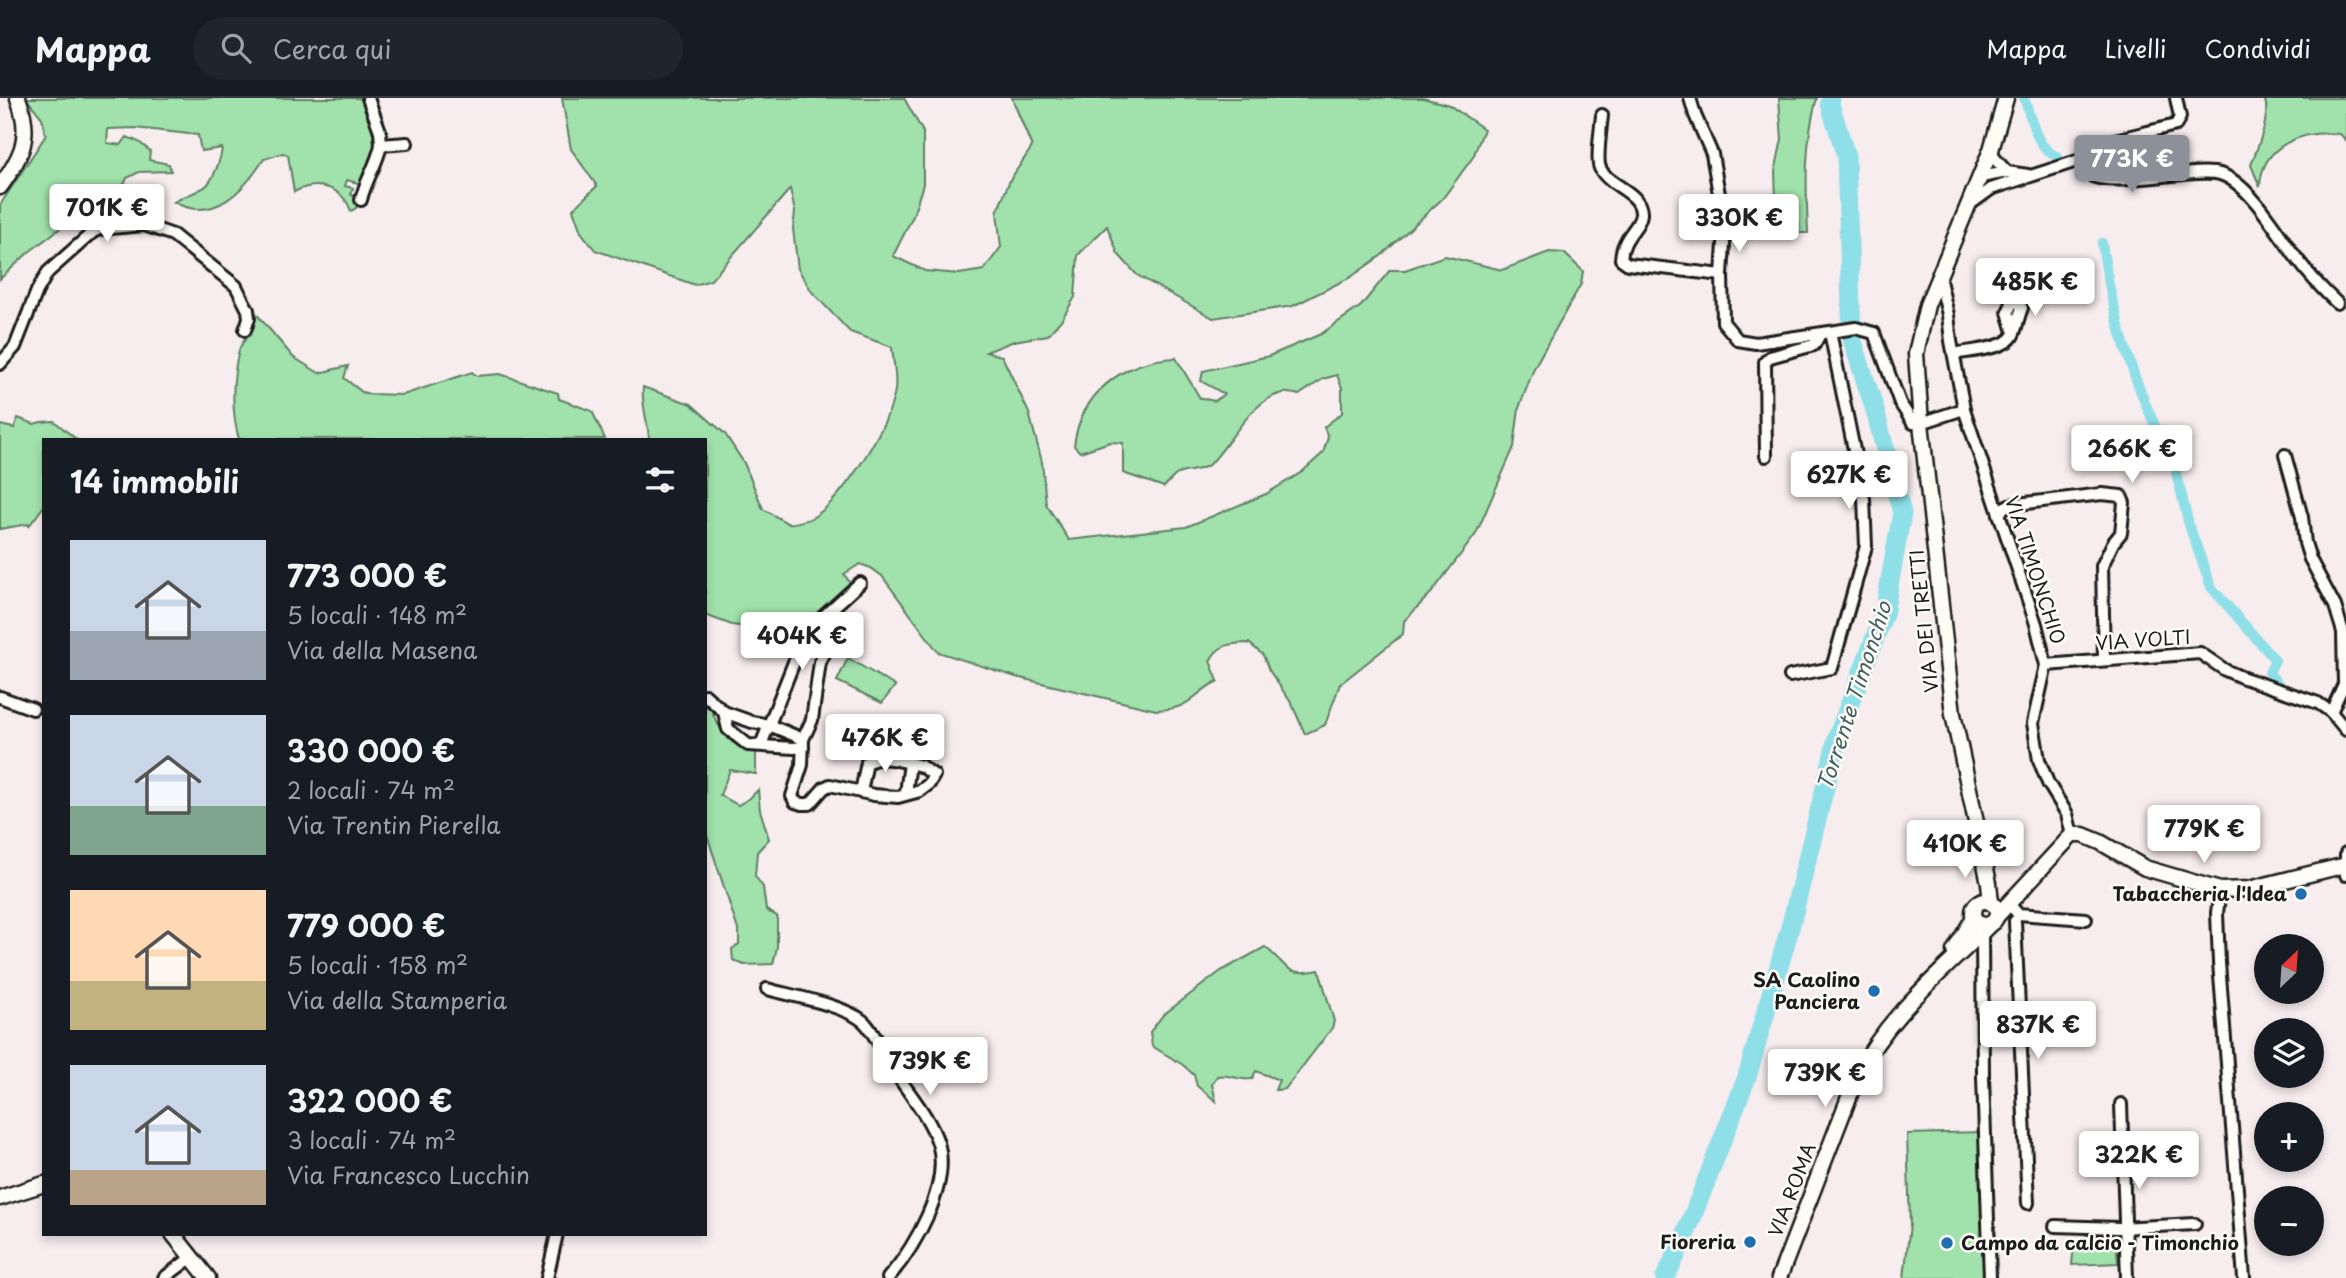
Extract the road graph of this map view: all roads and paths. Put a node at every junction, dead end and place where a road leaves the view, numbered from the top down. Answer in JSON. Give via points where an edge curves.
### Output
{"nodes":[{"id":1,"x":18,"y":98,"type":"edge"},
{"id":2,"x":368,"y":98,"type":"edge"},
{"id":3,"x":1690,"y":98,"type":"edge"},
{"id":4,"x":2006,"y":98,"type":"edge"},
{"id":5,"x":2176,"y":98,"type":"edge"},
{"id":6,"x":1602,"y":115,"type":"dead end"},
{"id":7,"x":407,"y":143,"type":"dead end"},
{"id":8,"x":381,"y":145,"type":"junction"},
{"id":9,"x":1991,"y":150,"type":"junction"},
{"id":10,"x":2080,"y":160,"type":"junction"},
{"id":11,"x":2011,"y":176,"type":"junction"},
{"id":12,"x":1980,"y":177,"type":"junction"},
{"id":13,"x":0,"y":187,"type":"edge"},
{"id":14,"x":361,"y":200,"type":"dead end"},
{"id":15,"x":1969,"y":205,"type":"junction"},
{"id":16,"x":1722,"y":275,"type":"junction"},
{"id":17,"x":1939,"y":276,"type":"junction"},
{"id":18,"x":2337,"y":303,"type":"dead end"},
{"id":19,"x":245,"y":330,"type":"dead end"},
{"id":20,"x":1829,"y":332,"type":"junction"},
{"id":21,"x":2014,"y":332,"type":"dead end"},
{"id":22,"x":1954,"y":354,"type":"junction"},
{"id":23,"x":0,"y":364,"type":"edge"},
{"id":24,"x":1964,"y":409,"type":"junction"},
{"id":25,"x":1921,"y":423,"type":"junction"},
{"id":26,"x":2285,"y":455,"type":"dead end"},
{"id":27,"x":1766,"y":456,"type":"dead end"},
{"id":28,"x":1999,"y":515,"type":"junction"},
{"id":29,"x":860,"y":583,"type":"dead end"},
{"id":30,"x":841,"y":622,"type":"dead end"},
{"id":31,"x":2104,"y":660,"type":"junction"},
{"id":32,"x":2046,"y":665,"type":"junction"},
{"id":33,"x":1790,"y":676,"type":"dead end"},
{"id":34,"x":2345,"y":683,"type":"edge"},
{"id":35,"x":0,"y":697,"type":"edge"},
{"id":36,"x":707,"y":697,"type":"edge"},
{"id":37,"x":33,"y":709,"type":"dead end"},
{"id":38,"x":724,"y":712,"type":"junction"},
{"id":39,"x":2331,"y":712,"type":"junction"},
{"id":40,"x":769,"y":725,"type":"junction"},
{"id":41,"x":2346,"y":730,"type":"edge"},
{"id":42,"x":803,"y":743,"type":"junction"},
{"id":43,"x":761,"y":745,"type":"junction"},
{"id":44,"x":909,"y":764,"type":"junction"},
{"id":45,"x":861,"y":792,"type":"junction"},
{"id":46,"x":906,"y":793,"type":"junction"},
{"id":47,"x":2072,"y":835,"type":"junction"},
{"id":48,"x":2346,"y":865,"type":"edge"},
{"id":49,"x":2220,"y":890,"type":"junction"},
{"id":50,"x":2014,"y":895,"type":"junction"},
{"id":51,"x":1987,"y":916,"type":"junction"},
{"id":52,"x":2038,"y":916,"type":"junction"},
{"id":53,"x":2086,"y":919,"type":"dead end"},
{"id":54,"x":2015,"y":921,"type":"junction"},
{"id":55,"x":1969,"y":946,"type":"junction"},
{"id":56,"x":1981,"y":967,"type":"junction"},
{"id":57,"x":1934,"y":977,"type":"junction"},
{"id":58,"x":767,"y":989,"type":"dead end"},
{"id":59,"x":2121,"y":1104,"type":"dead end"},
{"id":60,"x":42,"y":1185,"type":"edge"},
{"id":61,"x":0,"y":1198,"type":"edge"},
{"id":62,"x":2028,"y":1203,"type":"dead end"},
{"id":63,"x":2195,"y":1224,"type":"dead end"},
{"id":64,"x":2054,"y":1226,"type":"dead end"},
{"id":65,"x":2124,"y":1227,"type":"junction"},
{"id":66,"x":175,"y":1236,"type":"edge"},
{"id":67,"x":557,"y":1236,"type":"edge"},
{"id":68,"x":192,"y":1257,"type":"junction"},
{"id":69,"x":164,"y":1278,"type":"edge"},
{"id":70,"x":208,"y":1278,"type":"edge"},
{"id":71,"x":547,"y":1278,"type":"edge"},
{"id":72,"x":888,"y":1278,"type":"edge"},
{"id":73,"x":1779,"y":1278,"type":"edge"},
{"id":74,"x":1990,"y":1278,"type":"edge"},
{"id":75,"x":2127,"y":1278,"type":"edge"},
{"id":76,"x":2244,"y":1278,"type":"edge"}],
"edges":[{"from":1,"to":13,"type":"street","via":[[26,133],[22,152]]},
{"from":2,"to":8,"type":"street"},
{"from":3,"to":16,"type":"street","via":[[1712,154],[1725,228]]},
{"from":4,"to":9,"type":"street","name":"VIA DEI TRETTI"},
{"from":5,"to":10,"type":"street","via":[[2180,120],[2176,125],[2111,141]]},
{"from":6,"to":16,"type":"street","via":[[1599,166],[1638,202],[1641,213],[1625,239],[1621,259],[1628,264]]},
{"from":7,"to":8,"type":"street"},
{"from":8,"to":14,"type":"street"},
{"from":9,"to":11,"type":"street"},
{"from":9,"to":12,"type":"street","name":"VIA DEI TRETTI"},
{"from":10,"to":11,"type":"street","via":[[2031,175]]},
{"from":10,"to":18,"type":"street","via":[[2092,176],[2134,180],[2204,172],[2230,179],[2246,192]]},
{"from":11,"to":12,"type":"street","via":[[1996,182]]},
{"from":11,"to":15,"type":"street"},
{"from":12,"to":15,"type":"street","name":"VIA DEI TRETTI"},
{"from":15,"to":17,"type":"street","name":"VIA DEI TRETTI"},
{"from":16,"to":20,"type":"street","via":[[1723,322],[1738,340],[1756,343]]},
{"from":17,"to":22,"type":"street","name":"VIA TIMONCHIO"},
{"from":17,"to":25,"type":"street","name":"VIA DEI TRETTI","via":[[1916,354]]},
{"from":19,"to":23,"type":"street","via":[[248,310],[236,286],[173,235],[144,225],[99,229],[48,272],[15,346]]},
{"from":20,"to":25,"type":"street","via":[[1856,328],[1874,334],[1900,403],[1913,423]]},
{"from":20,"to":27,"type":"street","via":[[1814,345],[1770,356],[1765,362]]},
{"from":20,"to":33,"type":"street","via":[[1864,499],[1866,546],[1832,668]]},
{"from":21,"to":22,"type":"street","via":[[2000,346]]},
{"from":22,"to":24,"type":"street","name":"VIA TIMONCHIO"},
{"from":24,"to":25,"type":"street"},
{"from":24,"to":28,"type":"street","name":"VIA TIMONCHIO"},
{"from":25,"to":51,"type":"street","name":"VIA DEI TRETTI","via":[[1953,714],[1984,860]]},
{"from":26,"to":34,"type":"street","via":[[2310,559],[2343,632]]},
{"from":28,"to":31,"type":"street","via":[[2009,505],[2102,494],[2121,496],[2121,533],[2102,566]]},
{"from":28,"to":32,"type":"street","name":"VIA TIMONCHIO"},
{"from":29,"to":40,"type":"street","via":[[808,632]]},
{"from":30,"to":42,"type":"street","via":[[820,662],[812,720]]},
{"from":31,"to":32,"type":"street","name":"VIA VOLTI"},
{"from":31,"to":39,"type":"street","name":"VIA VOLTI","via":[[2200,653],[2225,670],[2306,697]]},
{"from":32,"to":47,"type":"street","name":"VIA TIMONCHIO","via":[[2034,723],[2039,760],[2067,814]]},
{"from":34,"to":39,"type":"street"},
{"from":35,"to":37,"type":"street"},
{"from":36,"to":38,"type":"street"},
{"from":38,"to":40,"type":"street"},
{"from":38,"to":43,"type":"street","via":[[728,729],[739,740]]},
{"from":39,"to":41,"type":"street","name":"VIA VOLTI"},
{"from":40,"to":42,"type":"street"},
{"from":40,"to":43,"type":"street"},
{"from":42,"to":43,"type":"street","via":[[794,748]]},
{"from":42,"to":45,"type":"street","via":[[792,796],[795,802],[810,804],[830,785]]},
{"from":44,"to":45,"type":"street","via":[[893,758],[869,761]]},
{"from":44,"to":46,"type":"street"},
{"from":44,"to":46,"type":"street","via":[[934,775],[920,791]]},
{"from":45,"to":46,"type":"street","via":[[888,797]]},
{"from":47,"to":49,"type":"street","via":[[2100,842],[2145,868]]},
{"from":47,"to":50,"type":"street","name":"VIA ROMA"},
{"from":48,"to":49,"type":"street","via":[[2249,890]]},
{"from":49,"to":76,"type":"street","via":[[2219,963]]},
{"from":50,"to":51,"type":"street","name":"VIA ROMA"},
{"from":50,"to":52,"type":"street","via":[[2013,910]]},
{"from":51,"to":54,"type":"street"},
{"from":51,"to":55,"type":"street","name":"VIA ROMA"},
{"from":51,"to":56,"type":"street"},
{"from":51,"to":57,"type":"street","name":"VIA ROMA"},
{"from":52,"to":53,"type":"street"},
{"from":52,"to":54,"type":"street"},
{"from":54,"to":62,"type":"street"},
{"from":55,"to":56,"type":"street"},
{"from":55,"to":57,"type":"street","name":"VIA ROMA"},
{"from":56,"to":74,"type":"street"},
{"from":57,"to":73,"type":"street","name":"VIA ROMA","via":[[1883,1031],[1858,1074]]},
{"from":58,"to":72,"type":"street","via":[[826,1005],[865,1022],[938,1143],[942,1165],[936,1198]]},
{"from":59,"to":65,"type":"street"},
{"from":60,"to":61,"type":"street"},
{"from":63,"to":65,"type":"street"},
{"from":64,"to":65,"type":"street"},
{"from":65,"to":75,"type":"street"},
{"from":66,"to":68,"type":"street"},
{"from":67,"to":71,"type":"street"},
{"from":68,"to":69,"type":"street"},
{"from":68,"to":70,"type":"street"}]}
